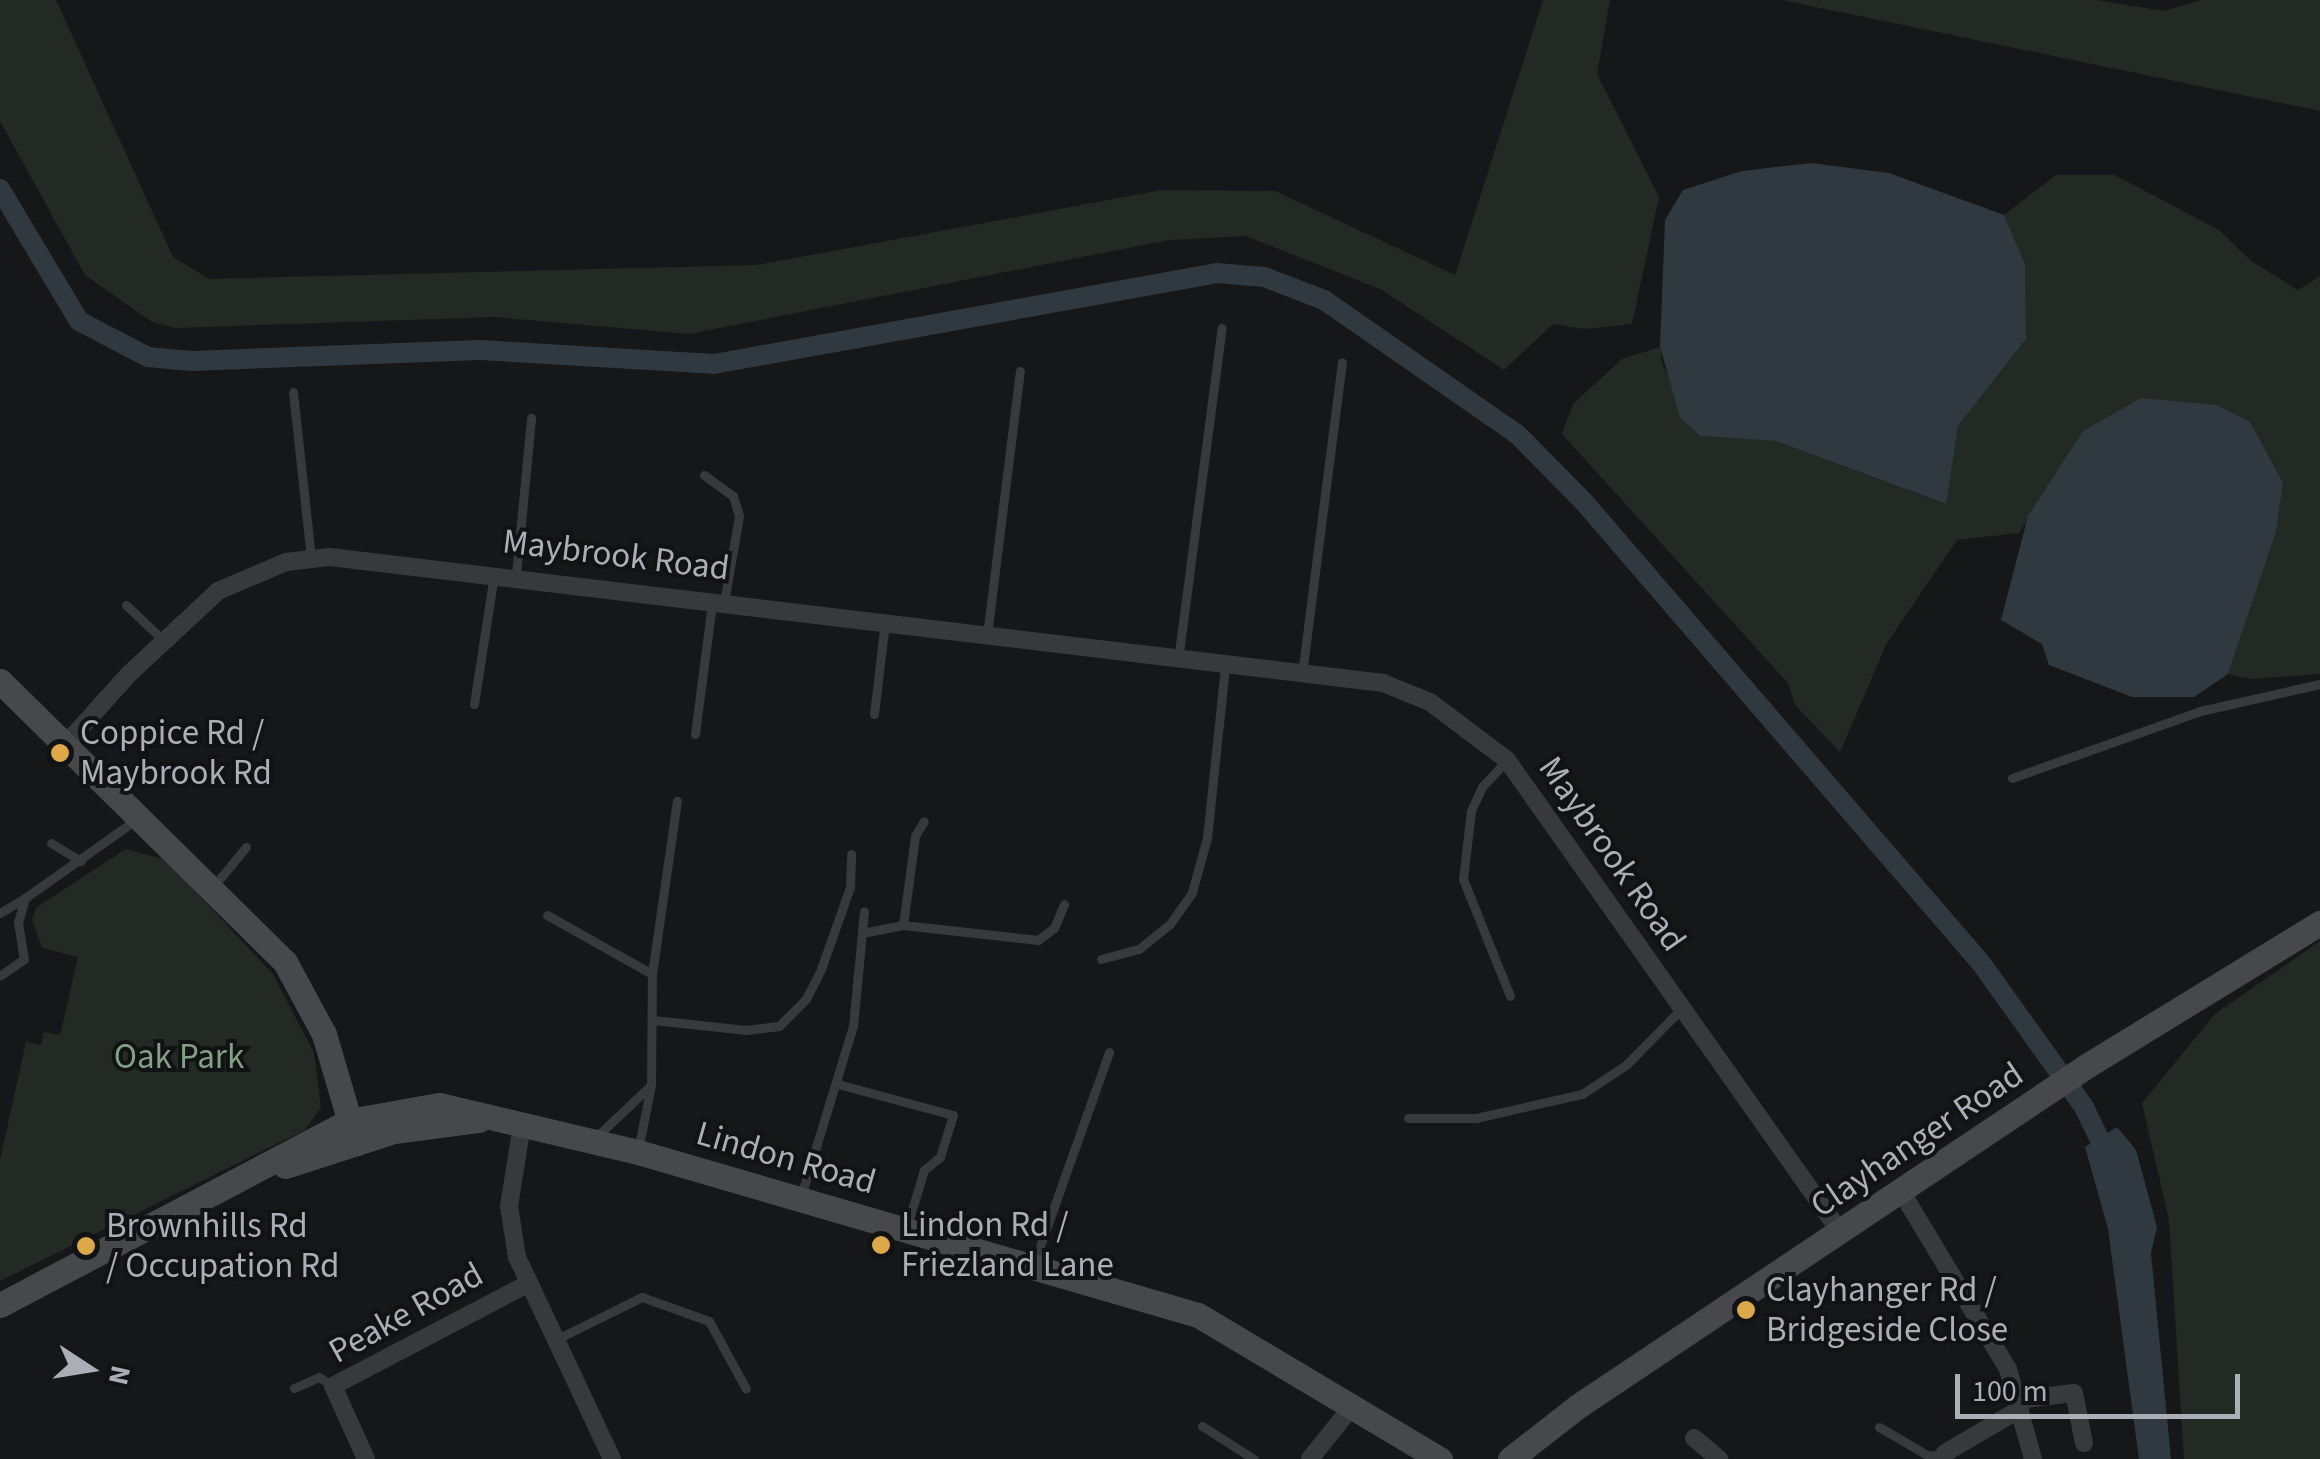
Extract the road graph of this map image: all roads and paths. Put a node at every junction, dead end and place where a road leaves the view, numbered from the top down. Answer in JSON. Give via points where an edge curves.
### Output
{"nodes":[{"id":1,"x":1222,"y":328,"type":"dead end"},
{"id":2,"x":1342,"y":363,"type":"dead end"},
{"id":3,"x":1020,"y":371,"type":"dead end"},
{"id":4,"x":293,"y":392,"type":"dead end"},
{"id":5,"x":531,"y":418,"type":"dead end"},
{"id":6,"x":704,"y":475,"type":"dead end"},
{"id":7,"x":311,"y":560,"type":"junction"},
{"id":8,"x":494,"y":572,"type":"junction"},
{"id":9,"x":516,"y":576,"type":"junction"},
{"id":10,"x":718,"y":601,"type":"junction"},
{"id":11,"x":126,"y":605,"type":"dead end"},
{"id":12,"x":884,"y":622,"type":"junction"},
{"id":13,"x":987,"y":635,"type":"junction"},
{"id":14,"x":164,"y":641,"type":"junction"},
{"id":15,"x":1178,"y":660,"type":"junction"},
{"id":16,"x":1226,"y":666,"type":"junction"},
{"id":17,"x":1302,"y":674,"type":"junction"},
{"id":18,"x":0,"y":681,"type":"edge"},
{"id":19,"x":2320,"y":684,"type":"edge"},
{"id":20,"x":474,"y":704,"type":"dead end"},
{"id":21,"x":874,"y":714,"type":"dead end"},
{"id":22,"x":695,"y":734,"type":"dead end"},
{"id":23,"x":66,"y":745,"type":"junction"},
{"id":24,"x":1508,"y":760,"type":"junction"},
{"id":25,"x":2012,"y":778,"type":"dead end"},
{"id":26,"x":677,"y":801,"type":"dead end"},
{"id":27,"x":140,"y":816,"type":"junction"},
{"id":28,"x":924,"y":821,"type":"dead end"},
{"id":29,"x":51,"y":844,"type":"dead end"},
{"id":30,"x":246,"y":847,"type":"dead end"},
{"id":31,"x":851,"y":854,"type":"dead end"},
{"id":32,"x":82,"y":861,"type":"junction"},
{"id":33,"x":213,"y":886,"type":"junction"},
{"id":34,"x":26,"y":898,"type":"junction"},
{"id":35,"x":1064,"y":904,"type":"dead end"},
{"id":36,"x":864,"y":912,"type":"dead end"},
{"id":37,"x":0,"y":913,"type":"edge"},
{"id":38,"x":548,"y":915,"type":"dead end"},
{"id":39,"x":2320,"y":923,"type":"edge"},
{"id":40,"x":903,"y":925,"type":"junction"},
{"id":41,"x":862,"y":932,"type":"junction"},
{"id":42,"x":1101,"y":959,"type":"dead end"},
{"id":43,"x":652,"y":974,"type":"junction"},
{"id":44,"x":0,"y":976,"type":"edge"},
{"id":45,"x":1510,"y":996,"type":"dead end"},
{"id":46,"x":1680,"y":1010,"type":"junction"},
{"id":47,"x":653,"y":1020,"type":"junction"},
{"id":48,"x":1109,"y":1052,"type":"dead end"},
{"id":49,"x":838,"y":1084,"type":"junction"},
{"id":50,"x":651,"y":1085,"type":"junction"},
{"id":51,"x":1408,"y":1118,"type":"dead end"},
{"id":52,"x":522,"y":1124,"type":"junction"},
{"id":53,"x":352,"y":1132,"type":"junction"},
{"id":54,"x":594,"y":1140,"type":"junction"},
{"id":55,"x":638,"y":1152,"type":"junction"},
{"id":56,"x":1902,"y":1192,"type":"junction"},
{"id":57,"x":800,"y":1198,"type":"junction"},
{"id":58,"x":906,"y":1230,"type":"junction"},
{"id":59,"x":1841,"y":1233,"type":"junction"},
{"id":60,"x":1034,"y":1265,"type":"junction"},
{"id":61,"x":525,"y":1285,"type":"junction"},
{"id":62,"x":0,"y":1305,"type":"edge"},
{"id":63,"x":554,"y":1340,"type":"junction"},
{"id":64,"x":333,"y":1386,"type":"junction"},
{"id":65,"x":294,"y":1388,"type":"dead end"},
{"id":66,"x":746,"y":1388,"type":"dead end"},
{"id":67,"x":1354,"y":1404,"type":"junction"},
{"id":68,"x":2018,"y":1404,"type":"junction"},
{"id":69,"x":1558,"y":1422,"type":"junction"},
{"id":70,"x":1202,"y":1426,"type":"dead end"},
{"id":71,"x":1879,"y":1427,"type":"dead end"},
{"id":72,"x":1694,"y":1438,"type":"dead end"},
{"id":73,"x":2084,"y":1443,"type":"dead end"},
{"id":74,"x":2032,"y":1450,"type":"edge"},
{"id":75,"x":1944,"y":1452,"type":"joint"},
{"id":76,"x":366,"y":1459,"type":"edge"},
{"id":77,"x":612,"y":1459,"type":"edge"},
{"id":78,"x":1254,"y":1459,"type":"edge"},
{"id":79,"x":1310,"y":1459,"type":"edge"},
{"id":80,"x":1440,"y":1459,"type":"edge"},
{"id":81,"x":1510,"y":1459,"type":"edge"},
{"id":82,"x":1539,"y":1459,"type":"edge"},
{"id":83,"x":1720,"y":1459,"type":"edge"}],
"edges":[{"from":1,"to":15,"type":"lane"},
{"from":2,"to":17,"type":"lane"},
{"from":3,"to":13,"type":"lane"},
{"from":4,"to":7,"type":"lane"},
{"from":5,"to":9,"type":"lane"},
{"from":6,"to":10,"type":"lane","via":[[733,496],[738,516]]},
{"from":7,"to":8,"type":"street","name":"Maybrook Road","via":[[396,560]]},
{"from":7,"to":14,"type":"street","name":"Maybrook Road","via":[[286,562],[218,591]]},
{"from":8,"to":9,"type":"street","name":"Maybrook Road"},
{"from":8,"to":20,"type":"lane"},
{"from":9,"to":10,"type":"street","name":"Maybrook Road"},
{"from":10,"to":12,"type":"street","name":"Maybrook Road"},
{"from":10,"to":22,"type":"lane"},
{"from":11,"to":14,"type":"lane"},
{"from":12,"to":13,"type":"street","name":"Maybrook Road"},
{"from":12,"to":21,"type":"lane"},
{"from":13,"to":15,"type":"street","name":"Maybrook Road"},
{"from":14,"to":23,"type":"street","name":"Maybrook Road"},
{"from":15,"to":16,"type":"street","name":"Maybrook Road"},
{"from":16,"to":17,"type":"street","name":"Maybrook Road"},
{"from":16,"to":42,"type":"lane","via":[[1207,838],[1192,892],[1170,924],[1139,949]]},
{"from":17,"to":24,"type":"street","name":"Maybrook Road","via":[[1383,683],[1430,702]]},
{"from":18,"to":23,"type":"main road"},
{"from":19,"to":25,"type":"lane","via":[[2200,711]]},
{"from":23,"to":27,"type":"main road"},
{"from":24,"to":45,"type":"lane","via":[[1482,786],[1472,812],[1463,880]]},
{"from":24,"to":46,"type":"street","name":"Maybrook Road"},
{"from":26,"to":43,"type":"lane"},
{"from":27,"to":32,"type":"lane"},
{"from":27,"to":33,"type":"main road"},
{"from":28,"to":40,"type":"lane","via":[[915,836]]},
{"from":29,"to":32,"type":"lane"},
{"from":30,"to":33,"type":"lane"},
{"from":31,"to":47,"type":"lane","via":[[850,887],[822,969],[806,999],[779,1026],[746,1030]]},
{"from":32,"to":34,"type":"lane"},
{"from":33,"to":53,"type":"main road","via":[[300,984],[324,1034]]},
{"from":34,"to":37,"type":"lane"},
{"from":34,"to":44,"type":"lane","via":[[18,922],[24,958]]},
{"from":35,"to":40,"type":"lane","via":[[1054,928],[1038,940]]},
{"from":36,"to":41,"type":"lane"},
{"from":38,"to":43,"type":"lane"},
{"from":39,"to":56,"type":"main road","name":"Clayhanger Road","via":[[2088,1065]]},
{"from":40,"to":41,"type":"lane"},
{"from":41,"to":49,"type":"lane"},
{"from":43,"to":47,"type":"lane"},
{"from":46,"to":51,"type":"lane","via":[[1626,1065],[1582,1094],[1493,1116]]},
{"from":46,"to":59,"type":"street","name":"Maybrook Road"},
{"from":47,"to":50,"type":"lane"},
{"from":48,"to":60,"type":"lane"},
{"from":49,"to":57,"type":"lane"},
{"from":49,"to":58,"type":"lane","via":[[953,1115],[940,1157],[924,1170]]},
{"from":50,"to":54,"type":"lane"},
{"from":50,"to":55,"type":"lane"},
{"from":52,"to":53,"type":"main road","name":"Lindon Road","via":[[439,1105]]},
{"from":52,"to":54,"type":"main road","name":"Lindon Road"},
{"from":52,"to":61,"type":"street","via":[[509,1206]]},
{"from":53,"to":62,"type":"main road","name":"Lindon Road","via":[[251,1174]]},
{"from":54,"to":55,"type":"main road","name":"Lindon Road"},
{"from":55,"to":57,"type":"main road","name":"Lindon Road"},
{"from":56,"to":59,"type":"main road","name":"Clayhanger Road"},
{"from":56,"to":68,"type":"street","via":[[1976,1306]]},
{"from":57,"to":58,"type":"main road","name":"Lindon Road"},
{"from":58,"to":60,"type":"main road","name":"Lindon Road"},
{"from":59,"to":69,"type":"main road","name":"Clayhanger Road"},
{"from":60,"to":67,"type":"main road","name":"Lindon Road","via":[[1198,1315]]},
{"from":61,"to":63,"type":"street"},
{"from":61,"to":64,"type":"street","name":"Peake Road"},
{"from":63,"to":66,"type":"lane","via":[[642,1297],[709,1321]]},
{"from":63,"to":77,"type":"street"},
{"from":64,"to":65,"type":"lane","via":[[319,1376]]},
{"from":64,"to":76,"type":"street","name":"Peake Road"},
{"from":67,"to":79,"type":"street"},
{"from":67,"to":80,"type":"main road","name":"Lindon Road"},
{"from":68,"to":73,"type":"street","via":[[2074,1393]]},
{"from":68,"to":74,"type":"street"},
{"from":68,"to":75,"type":"street"},
{"from":69,"to":81,"type":"main road","name":"Clayhanger Road"},
{"from":69,"to":82,"type":"main road","name":"Clayhanger Road"},
{"from":70,"to":78,"type":"lane"},
{"from":71,"to":75,"type":"lane","via":[[1928,1456]]},
{"from":72,"to":83,"type":"street"}]}
